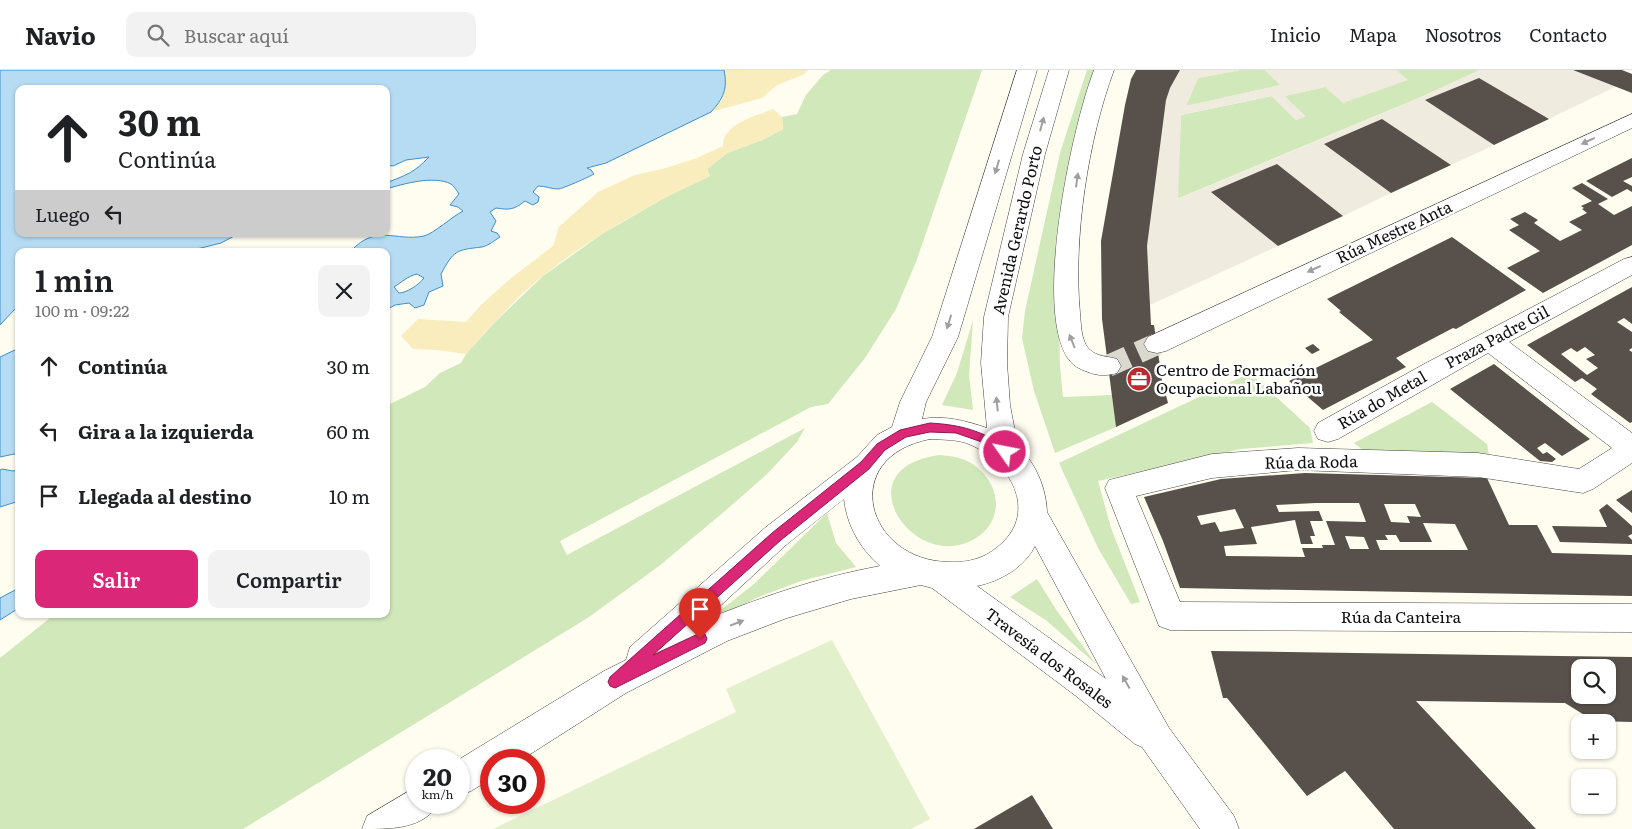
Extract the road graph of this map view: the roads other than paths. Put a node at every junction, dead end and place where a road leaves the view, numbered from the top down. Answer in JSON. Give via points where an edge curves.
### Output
{"nodes":[{"id":1,"x":1027,"y":70,"type":"edge"},
{"id":2,"x":1059,"y":70,"type":"edge"},
{"id":3,"x":1104,"y":70,"type":"edge"},
{"id":4,"x":1632,"y":120,"type":"edge"},
{"id":5,"x":1632,"y":265,"type":"edge"},
{"id":6,"x":1490,"y":341,"type":"junction"},
{"id":7,"x":1156,"y":344,"type":"tunnel mouth"},
{"id":8,"x":1108,"y":366,"type":"tunnel mouth"},
{"id":9,"x":1435,"y":370,"type":"joint"},
{"id":10,"x":1328,"y":430,"type":"dead end"},
{"id":11,"x":904,"y":434,"type":"junction"},
{"id":12,"x":1632,"y":448,"type":"edge"},
{"id":13,"x":1005,"y":452,"type":"junction"},
{"id":14,"x":865,"y":466,"type":"junction"},
{"id":15,"x":1033,"y":514,"type":"junction"},
{"id":16,"x":930,"y":575,"type":"junction"},
{"id":17,"x":1170,"y":616,"type":"joint"},
{"id":18,"x":1632,"y":618,"type":"edge"},
{"id":19,"x":615,"y":682,"type":"junction"},
{"id":20,"x":1158,"y":740,"type":"junction"},
{"id":21,"x":470,"y":772,"type":"edge"},
{"id":22,"x":405,"y":813,"type":"edge"},
{"id":23,"x":380,"y":829,"type":"edge"},
{"id":24,"x":1221,"y":829,"type":"edge"}],
"edges":[{"from":1,"to":11,"type":"street","name":"Avenida Gerardo Porto","one_way":true,"via":[[944,337],[913,402]]},
{"from":13,"to":2,"type":"street","name":"Avenida Gerardo Porto","one_way":true,"via":[[994,363],[996,317],[1034,154]]},
{"from":8,"to":3,"type":"street","one_way":true,"via":[[1092,364],[1076,351],[1069,333],[1067,302],[1067,250],[1081,155],[1098,82]]},
{"from":4,"to":7,"type":"street","name":"Rúa Mestre Anta","one_way":true},
{"from":5,"to":6,"type":"street","name":"Praza Padre Gil"},
{"from":6,"to":9,"type":"street","name":"Praza Padre Gil"},
{"from":6,"to":12,"type":"street"},
{"from":9,"to":10,"type":"street","name":"Rúa do Metal"},
{"from":11,"to":13,"type":"street","via":[[930,428],[956,429],[983,437]]},
{"from":11,"to":14,"type":"street","via":[[881,447]]},
{"from":12,"to":17,"type":"street","name":"Rúa da Roda","via":[[1583,481],[1478,465],[1298,459],[1212,466],[1119,488]]},
{"from":13,"to":15,"type":"street","via":[[1021,470],[1032,491]]},
{"from":14,"to":16,"type":"street","via":[[857,489],[860,514],[872,538],[892,559]]},
{"from":14,"to":19,"type":"street","via":[[776,536]]},
{"from":15,"to":16,"type":"street","via":[[1027,536],[1014,554],[994,568],[968,576]]},
{"from":20,"to":15,"type":"street","name":"Travesía dos Rosales","one_way":true},
{"from":19,"to":16,"type":"street","one_way":true,"via":[[717,630],[787,604],[851,585]]},
{"from":16,"to":20,"type":"street","name":"Travesía dos Rosales","via":[[1088,685]]},
{"from":17,"to":18,"type":"street","name":"Rúa da Canteira"},
{"from":19,"to":21,"type":"street"},
{"from":20,"to":24,"type":"street","name":"Travesía dos Rosales"},
{"from":22,"to":23,"type":"street"}]}
